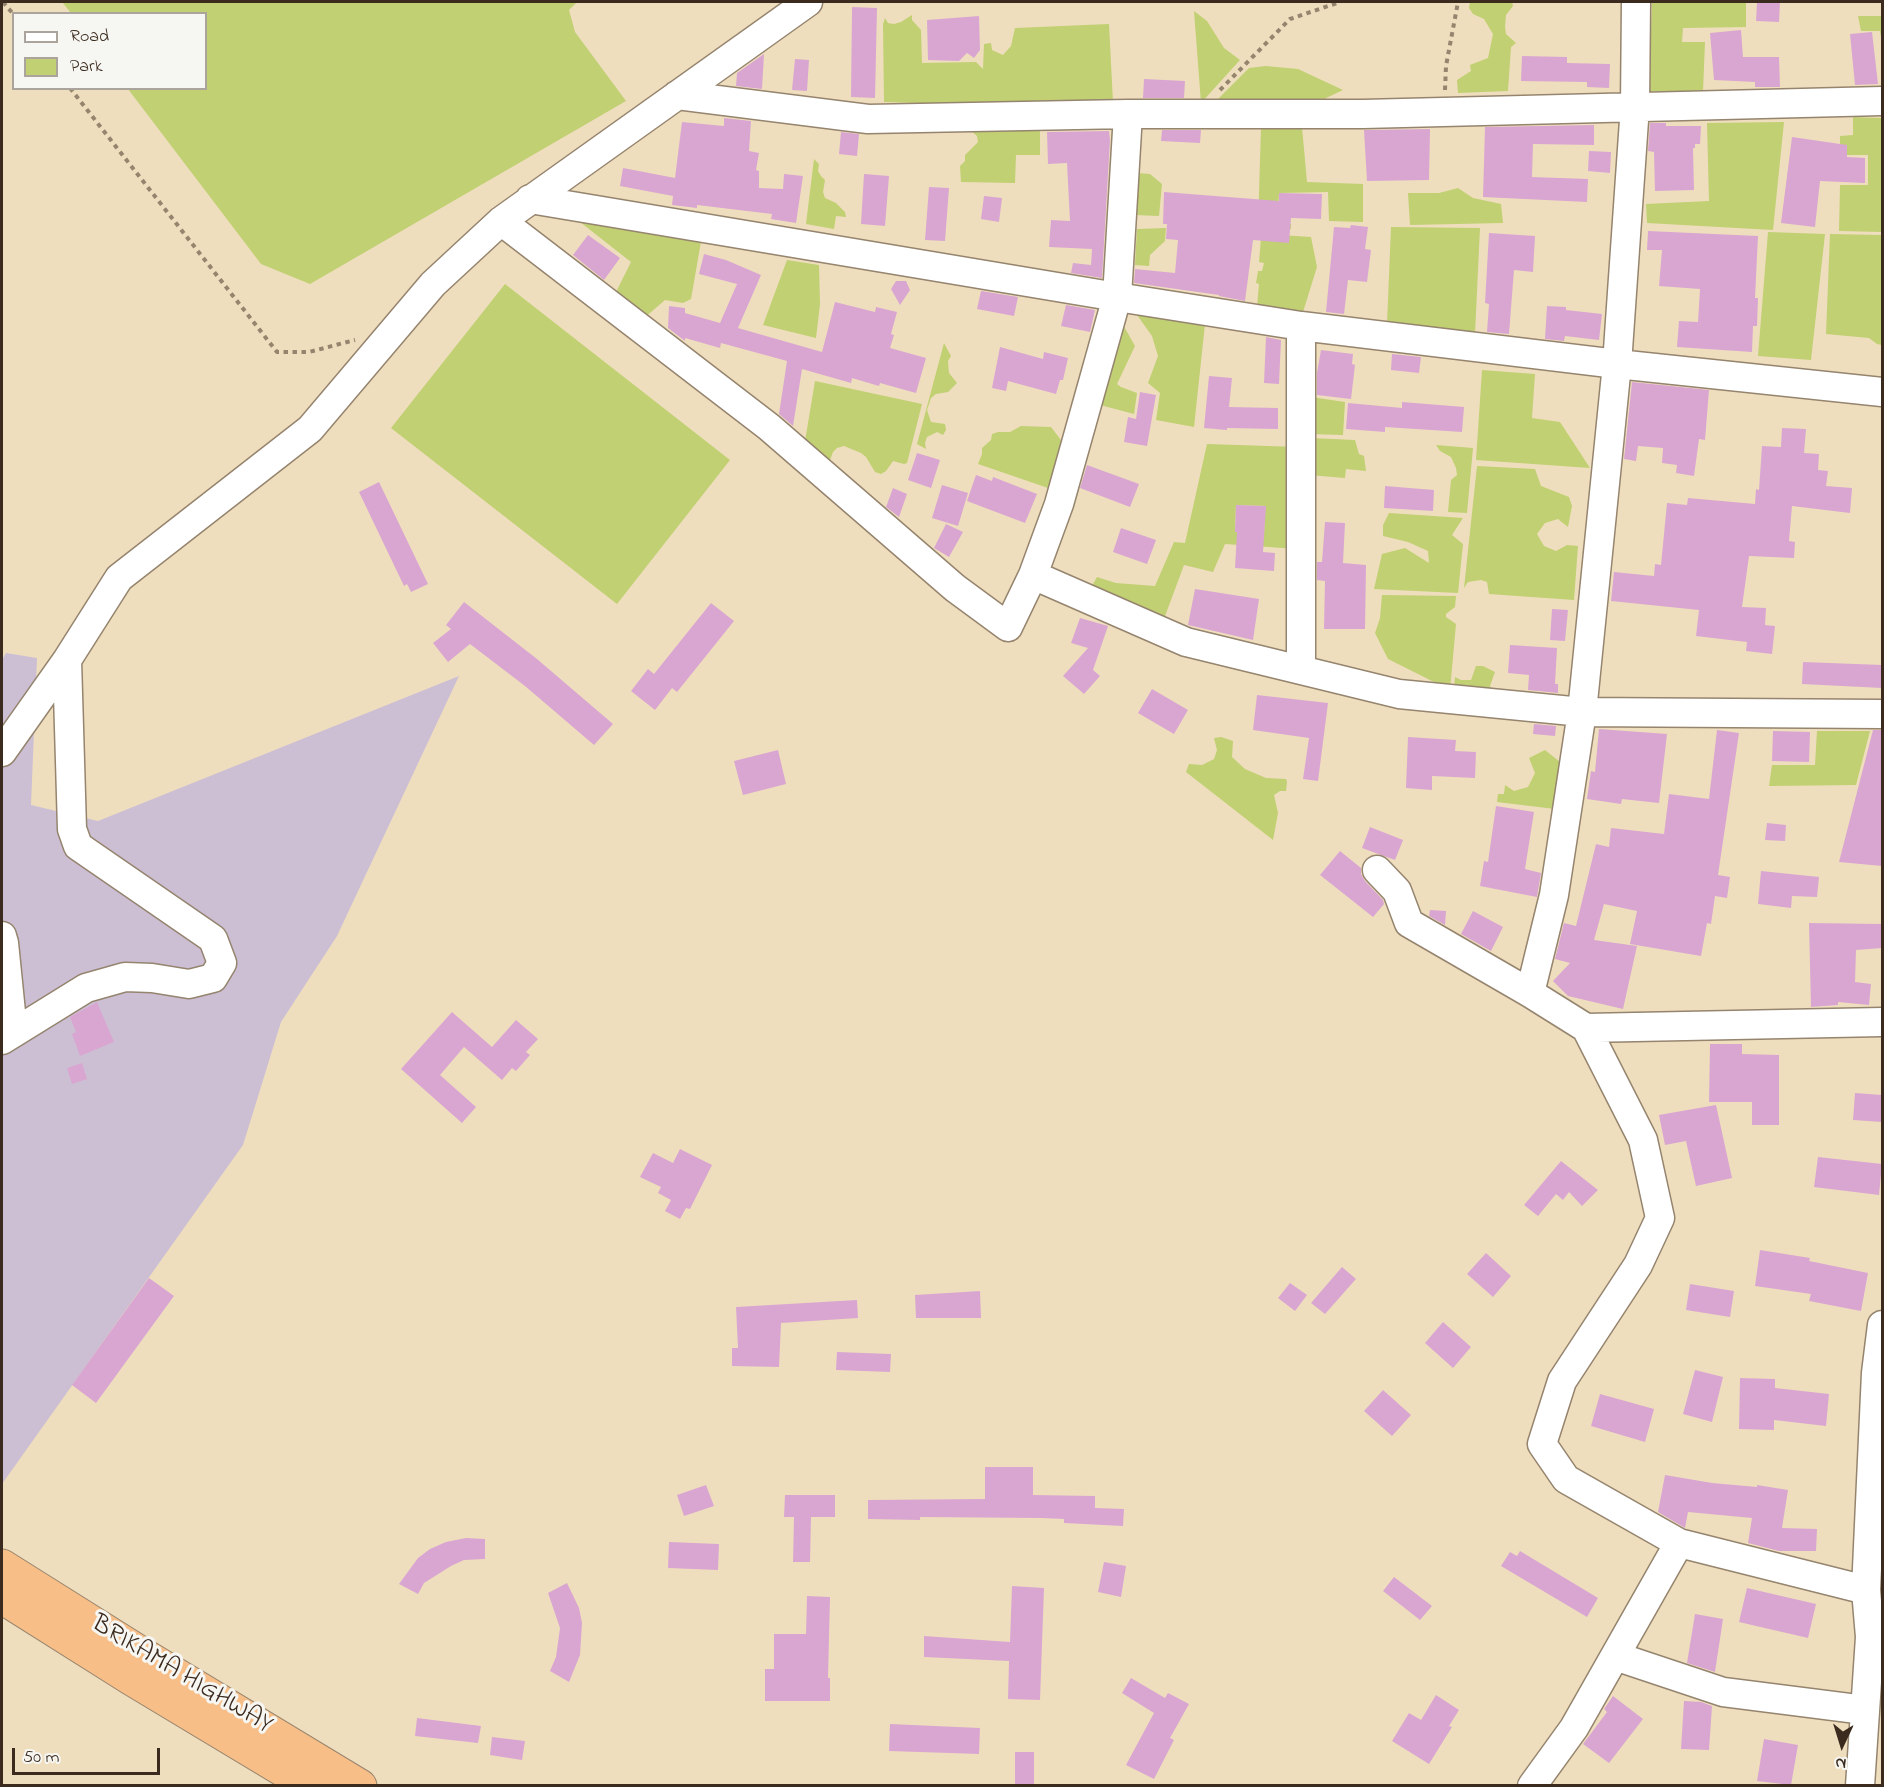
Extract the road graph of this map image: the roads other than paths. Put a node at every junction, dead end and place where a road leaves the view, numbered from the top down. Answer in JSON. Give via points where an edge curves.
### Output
{"nodes":[{"id":1,"x":808,"y":2,"type":"edge"},
{"id":2,"x":1636,"y":2,"type":"edge"},
{"id":3,"x":677,"y":95,"type":"junction"},
{"id":4,"x":1882,"y":101,"type":"edge"},
{"id":5,"x":1635,"y":106,"type":"junction"},
{"id":6,"x":1128,"y":114,"type":"junction"},
{"id":7,"x":530,"y":199,"type":"junction"},
{"id":8,"x":501,"y":221,"type":"junction"},
{"id":9,"x":1117,"y":297,"type":"junction"},
{"id":10,"x":1301,"y":326,"type":"junction"},
{"id":11,"x":1617,"y":364,"type":"junction"},
{"id":12,"x":1882,"y":392,"type":"edge"},
{"id":13,"x":1033,"y":575,"type":"junction"},
{"id":14,"x":68,"y":660,"type":"junction"},
{"id":15,"x":1301,"y":669,"type":"junction"},
{"id":16,"x":1582,"y":712,"type":"junction"},
{"id":17,"x":1882,"y":714,"type":"edge"},
{"id":18,"x":2,"y":752,"type":"edge"},
{"id":19,"x":1377,"y":870,"type":"dead end"},
{"id":20,"x":2,"y":936,"type":"edge"},
{"id":21,"x":1530,"y":993,"type":"junction"},
{"id":22,"x":1882,"y":1022,"type":"edge"},
{"id":23,"x":1586,"y":1028,"type":"junction"},
{"id":24,"x":8,"y":1036,"type":"edge"},
{"id":25,"x":1882,"y":1325,"type":"edge"},
{"id":26,"x":1679,"y":1543,"type":"junction"},
{"id":27,"x":2,"y":1566,"type":"edge"},
{"id":28,"x":1866,"y":1590,"type":"junction"},
{"id":29,"x":2,"y":1597,"type":"edge"},
{"id":30,"x":1876,"y":1637,"type":"edge"},
{"id":31,"x":1615,"y":1656,"type":"junction"},
{"id":32,"x":1865,"y":1710,"type":"junction"},
{"id":33,"x":310,"y":1785,"type":"edge"},
{"id":34,"x":360,"y":1785,"type":"edge"},
{"id":35,"x":1532,"y":1785,"type":"edge"},
{"id":36,"x":1860,"y":1785,"type":"edge"}],
"edges":[{"from":1,"to":3,"type":"street"},
{"from":2,"to":5,"type":"street"},
{"from":3,"to":6,"type":"street","via":[[868,119]]},
{"from":3,"to":7,"type":"street"},
{"from":4,"to":5,"type":"street"},
{"from":5,"to":6,"type":"street"},
{"from":5,"to":11,"type":"street"},
{"from":6,"to":9,"type":"street"},
{"from":7,"to":8,"type":"street"},
{"from":7,"to":9,"type":"street"},
{"from":8,"to":13,"type":"street","via":[[769,427],[955,588],[1008,627]]},
{"from":8,"to":14,"type":"street","via":[[433,284],[310,429],[119,578]]},
{"from":9,"to":10,"type":"street"},
{"from":9,"to":13,"type":"street","via":[[1059,504]]},
{"from":10,"to":11,"type":"street"},
{"from":10,"to":15,"type":"street"},
{"from":11,"to":12,"type":"street"},
{"from":11,"to":16,"type":"street"},
{"from":13,"to":15,"type":"street","via":[[1186,642]]},
{"from":14,"to":18,"type":"street"},
{"from":14,"to":24,"type":"street","via":[[72,829],[78,846],[213,939],[222,963],[213,978],[189,984],[125,976],[86,988]]},
{"from":15,"to":16,"type":"street","via":[[1399,694]]},
{"from":16,"to":17,"type":"street"},
{"from":16,"to":21,"type":"street","via":[[1554,894]]},
{"from":19,"to":21,"type":"street","via":[[1397,891],[1409,923]]},
{"from":20,"to":24,"type":"street"},
{"from":21,"to":23,"type":"street"},
{"from":22,"to":23,"type":"street"},
{"from":23,"to":26,"type":"street","via":[[1643,1140],[1660,1218],[1638,1265],[1562,1381],[1542,1444],[1566,1479]]},
{"from":25,"to":28,"type":"street","via":[[1876,1373]]},
{"from":26,"to":28,"type":"street"},
{"from":26,"to":31,"type":"street"},
{"from":27,"to":34,"type":"highway","name":"BRIKAMA HIGHWAY"},
{"from":28,"to":30,"type":"street"},
{"from":29,"to":33,"type":"highway","name":"BRIKAMA HIGHWAY"},
{"from":30,"to":32,"type":"street"},
{"from":31,"to":32,"type":"street","via":[[1723,1692]]},
{"from":31,"to":35,"type":"street","via":[[1574,1728]]},
{"from":32,"to":36,"type":"street"}]}
